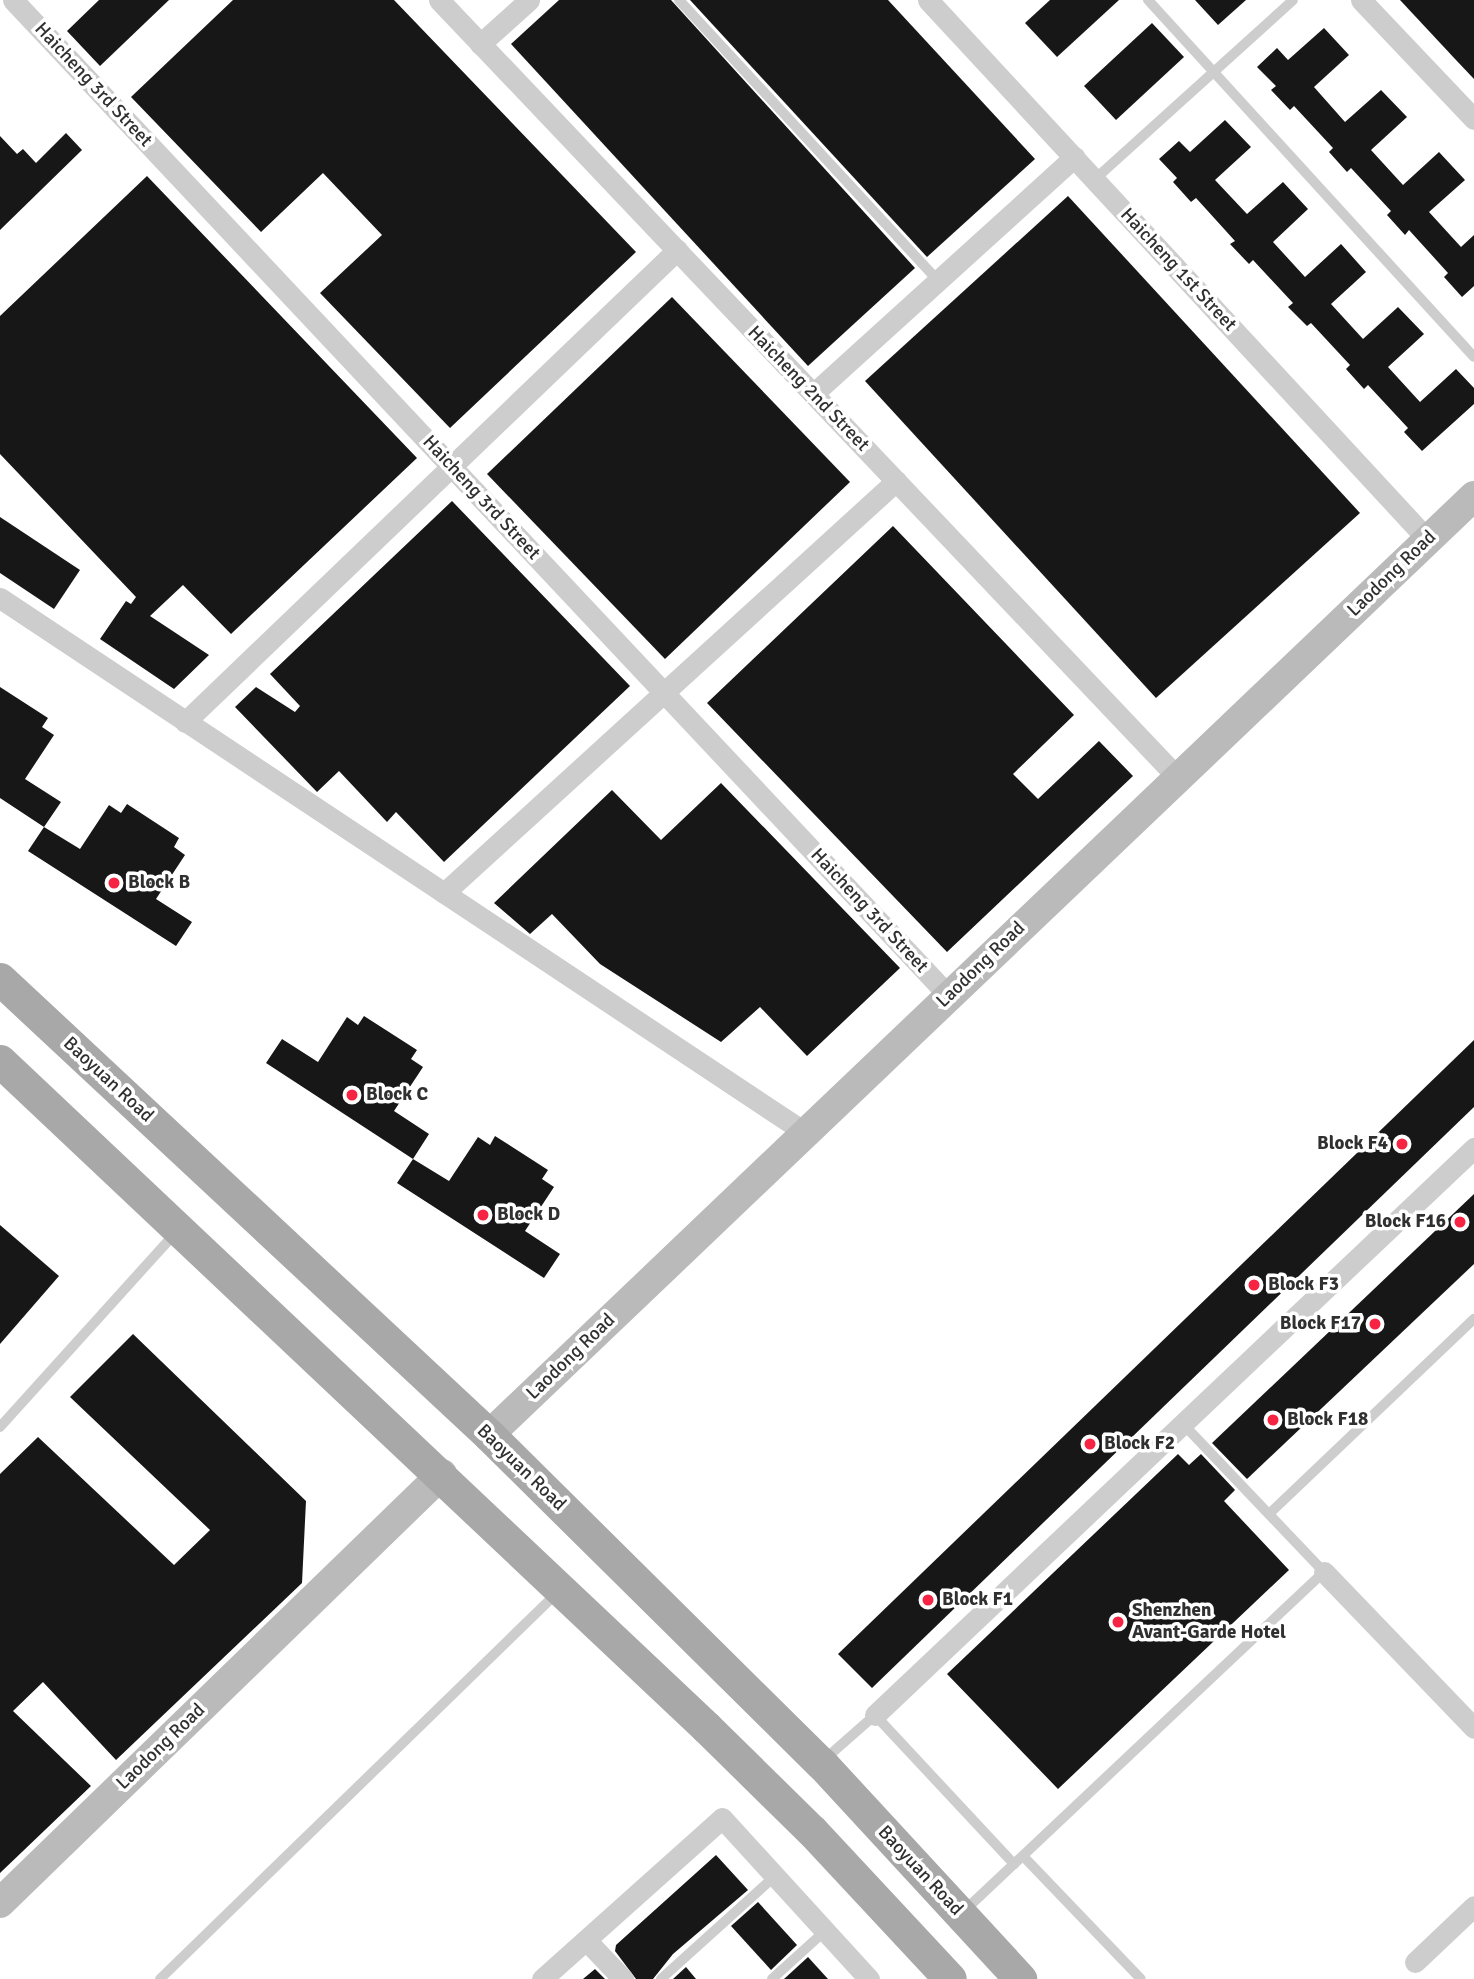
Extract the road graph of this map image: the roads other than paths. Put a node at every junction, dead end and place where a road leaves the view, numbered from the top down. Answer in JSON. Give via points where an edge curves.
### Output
{"nodes":[{"id":1,"x":13,"y":0,"type":"edge"},
{"id":2,"x":439,"y":0,"type":"edge"},
{"id":3,"x":529,"y":0,"type":"edge"},
{"id":4,"x":679,"y":0,"type":"edge"},
{"id":5,"x":928,"y":0,"type":"edge"},
{"id":6,"x":1148,"y":0,"type":"edge"},
{"id":7,"x":1293,"y":0,"type":"edge"},
{"id":8,"x":1360,"y":0,"type":"edge"},
{"id":9,"x":481,"y":44,"type":"junction"},
{"id":10,"x":1214,"y":72,"type":"junction"},
{"id":11,"x":1474,"y":119,"type":"edge"},
{"id":12,"x":1074,"y":158,"type":"junction"},
{"id":13,"x":1094,"y":180,"type":"junction"},
{"id":14,"x":677,"y":250,"type":"junction"},
{"id":15,"x":938,"y":281,"type":"junction"},
{"id":16,"x":1474,"y":356,"type":"edge"},
{"id":17,"x":813,"y":394,"type":"junction"},
{"id":18,"x":451,"y":466,"type":"junction"},
{"id":19,"x":896,"y":481,"type":"junction"},
{"id":20,"x":1474,"y":496,"type":"edge"},
{"id":21,"x":1428,"y":540,"type":"junction"},
{"id":22,"x":0,"y":598,"type":"edge"},
{"id":23,"x":664,"y":692,"type":"junction"},
{"id":24,"x":186,"y":722,"type":"junction"},
{"id":25,"x":1178,"y":778,"type":"junction"},
{"id":26,"x":444,"y":892,"type":"junction"},
{"id":27,"x":0,"y":979,"type":"edge"},
{"id":28,"x":949,"y":996,"type":"junction"},
{"id":29,"x":0,"y":1061,"type":"edge"},
{"id":30,"x":806,"y":1133,"type":"junction"},
{"id":31,"x":1474,"y":1147,"type":"edge"},
{"id":32,"x":179,"y":1228,"type":"junction"},
{"id":33,"x":1474,"y":1318,"type":"edge"},
{"id":34,"x":1,"y":1423,"type":"edge"},
{"id":35,"x":1183,"y":1424,"type":"junction"},
{"id":36,"x":489,"y":1435,"type":"junction"},
{"id":37,"x":442,"y":1474,"type":"junction"},
{"id":38,"x":1269,"y":1514,"type":"junction"},
{"id":39,"x":1324,"y":1572,"type":"junction"},
{"id":40,"x":562,"y":1589,"type":"junction"},
{"id":41,"x":876,"y":1715,"type":"junction"},
{"id":42,"x":1474,"y":1728,"type":"edge"},
{"id":43,"x":821,"y":1763,"type":"junction"},
{"id":44,"x":1023,"y":1856,"type":"junction"},
{"id":45,"x":1014,"y":1864,"type":"junction"},
{"id":46,"x":775,"y":1876,"type":"junction"},
{"id":47,"x":0,"y":1903,"type":"edge"},
{"id":48,"x":1474,"y":1906,"type":"edge"},
{"id":49,"x":960,"y":1914,"type":"junction"},
{"id":50,"x":825,"y":1931,"type":"junction"},
{"id":51,"x":586,"y":1940,"type":"junction"},
{"id":52,"x":1415,"y":1962,"type":"dead end"},
{"id":53,"x":160,"y":1979,"type":"edge"},
{"id":54,"x":542,"y":1979,"type":"edge"},
{"id":55,"x":623,"y":1979,"type":"edge"},
{"id":56,"x":661,"y":1979,"type":"edge"},
{"id":57,"x":772,"y":1979,"type":"edge"},
{"id":58,"x":869,"y":1979,"type":"edge"},
{"id":59,"x":950,"y":1979,"type":"edge"},
{"id":60,"x":1020,"y":1979,"type":"edge"},
{"id":61,"x":1141,"y":1979,"type":"edge"}],
"edges":[{"from":1,"to":18,"type":"street","name":"Haicheng 3rd Street"},
{"from":2,"to":9,"type":"street","name":"Haicheng 2nd Street"},
{"from":3,"to":9,"type":"street"},
{"from":4,"to":15,"type":"lane"},
{"from":5,"to":12,"type":"street","name":"Haicheng 1st Street"},
{"from":6,"to":10,"type":"lane"},
{"from":7,"to":10,"type":"lane"},
{"from":8,"to":11,"type":"street"},
{"from":9,"to":14,"type":"street","name":"Haicheng 2nd Street"},
{"from":10,"to":13,"type":"lane"},
{"from":10,"to":16,"type":"lane"},
{"from":12,"to":13,"type":"street","name":"Haicheng 1st Street"},
{"from":12,"to":15,"type":"street"},
{"from":13,"to":21,"type":"street","name":"Haicheng 1st Street"},
{"from":14,"to":17,"type":"street","name":"Haicheng 2nd Street"},
{"from":14,"to":18,"type":"street"},
{"from":15,"to":17,"type":"street"},
{"from":17,"to":19,"type":"street","name":"Haicheng 2nd Street"},
{"from":18,"to":23,"type":"street","name":"Haicheng 3rd Street"},
{"from":18,"to":24,"type":"street"},
{"from":19,"to":23,"type":"street"},
{"from":19,"to":25,"type":"street","name":"Haicheng 2nd Street"},
{"from":20,"to":21,"type":"street","name":"Laodong Road"},
{"from":21,"to":25,"type":"street","name":"Laodong Road"},
{"from":22,"to":24,"type":"street"},
{"from":23,"to":26,"type":"street"},
{"from":23,"to":28,"type":"street","name":"Haicheng 3rd Street"},
{"from":24,"to":26,"type":"street"},
{"from":25,"to":28,"type":"street","name":"Laodong Road"},
{"from":26,"to":30,"type":"street"},
{"from":27,"to":36,"type":"main road","name":"Baoyuan Road"},
{"from":28,"to":30,"type":"street","name":"Laodong Road"},
{"from":29,"to":32,"type":"main road"},
{"from":30,"to":36,"type":"street","name":"Laodong Road"},
{"from":31,"to":35,"type":"street"},
{"from":32,"to":34,"type":"lane"},
{"from":32,"to":37,"type":"main road"},
{"from":33,"to":38,"type":"lane"},
{"from":35,"to":38,"type":"lane"},
{"from":35,"to":41,"type":"street"},
{"from":36,"to":43,"type":"main road","name":"Baoyuan Road"},
{"from":37,"to":40,"type":"main road"},
{"from":37,"to":47,"type":"street","name":"Laodong Road"},
{"from":38,"to":39,"type":"lane"},
{"from":39,"to":42,"type":"street"},
{"from":39,"to":44,"type":"lane"},
{"from":40,"to":53,"type":"lane"},
{"from":40,"to":59,"type":"main road","via":[[812,1831]]},
{"from":41,"to":43,"type":"lane"},
{"from":41,"to":45,"type":"lane"},
{"from":43,"to":49,"type":"main road","name":"Baoyuan Road"},
{"from":44,"to":45,"type":"lane"},
{"from":44,"to":61,"type":"lane"},
{"from":45,"to":49,"type":"lane"},
{"from":46,"to":50,"type":"street"},
{"from":46,"to":51,"type":"street","via":[[722,1818]]},
{"from":46,"to":56,"type":"lane"},
{"from":48,"to":52,"type":"street"},
{"from":49,"to":60,"type":"main road","name":"Baoyuan Road"},
{"from":50,"to":57,"type":"lane"},
{"from":50,"to":58,"type":"street"},
{"from":51,"to":54,"type":"street"},
{"from":51,"to":55,"type":"street"}]}
